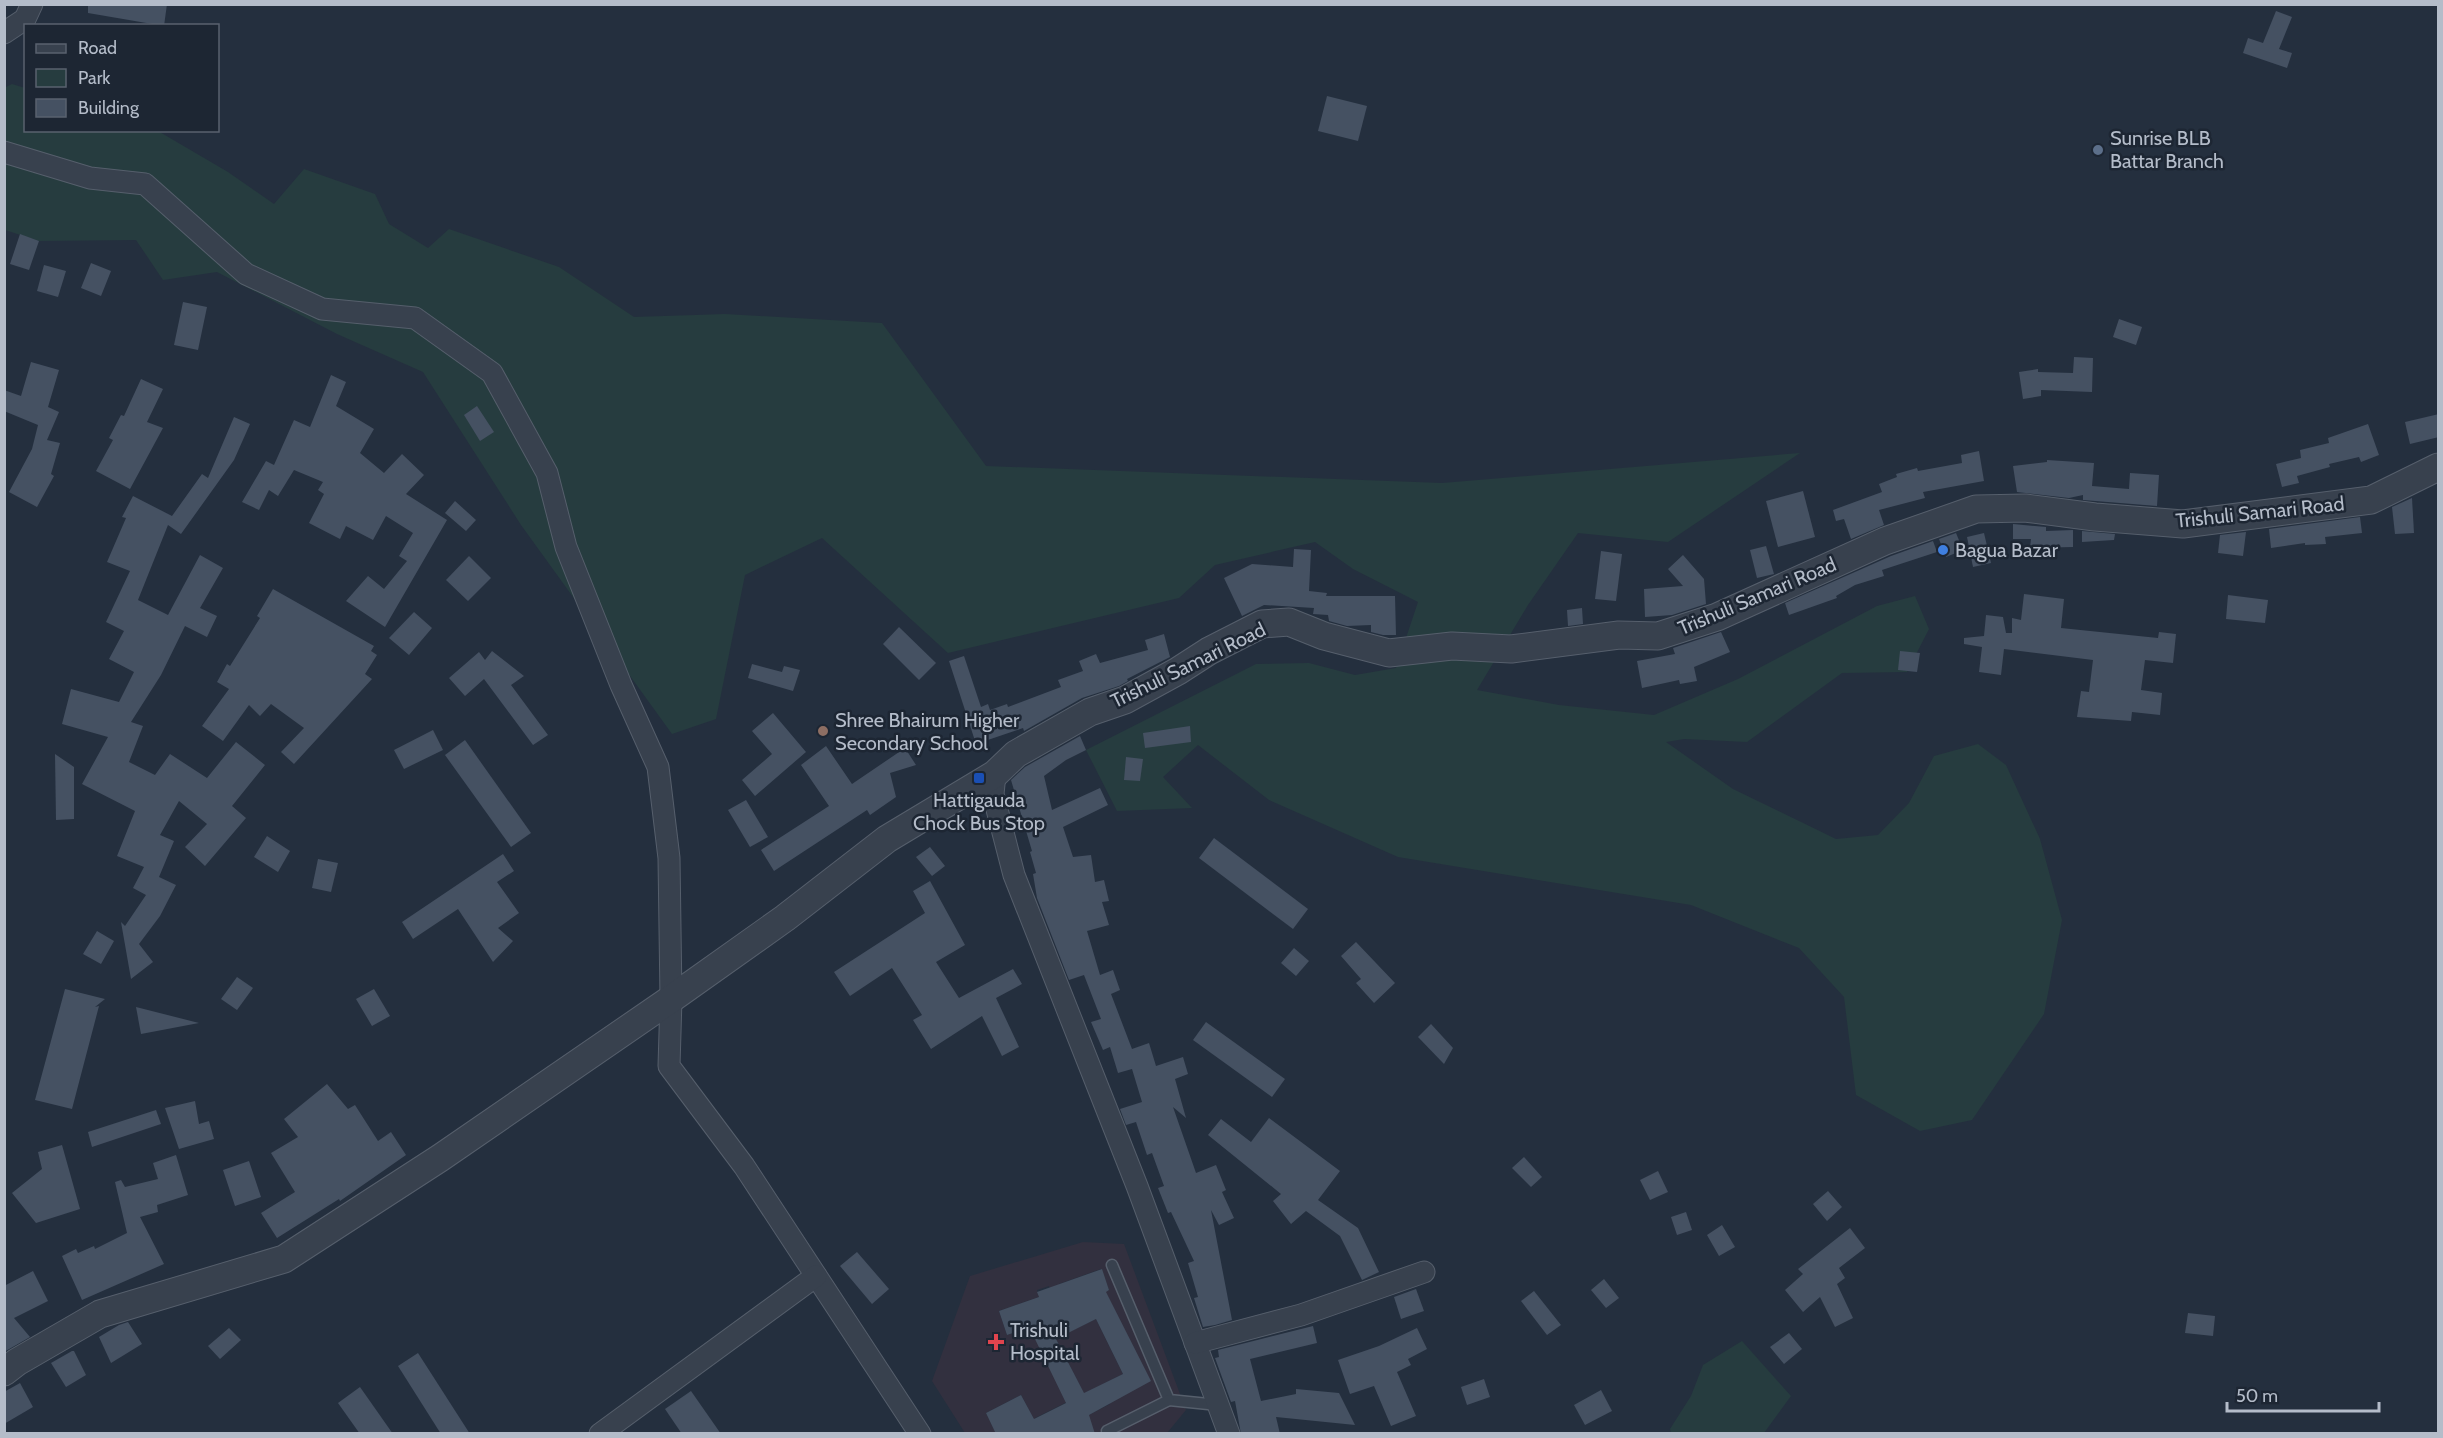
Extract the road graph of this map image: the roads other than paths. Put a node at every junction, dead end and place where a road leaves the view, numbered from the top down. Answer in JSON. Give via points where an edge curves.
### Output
{"nodes":[{"id":1,"x":32,"y":4,"type":"edge"},
{"id":2,"x":4,"y":33,"type":"edge"},
{"id":3,"x":4,"y":152,"type":"edge"},
{"id":4,"x":2439,"y":467,"type":"edge"},
{"id":5,"x":995,"y":774,"type":"junction"},
{"id":6,"x":671,"y":999,"type":"junction"},
{"id":7,"x":1112,"y":1265,"type":"dead end"},
{"id":8,"x":1424,"y":1272,"type":"dead end"},
{"id":9,"x":816,"y":1276,"type":"junction"},
{"id":10,"x":1195,"y":1343,"type":"junction"},
{"id":11,"x":4,"y":1372,"type":"edge"},
{"id":12,"x":1169,"y":1400,"type":"junction"},
{"id":13,"x":1218,"y":1405,"type":"junction"},
{"id":14,"x":1107,"y":1431,"type":"dead end"},
{"id":15,"x":600,"y":1434,"type":"edge"},
{"id":16,"x":920,"y":1434,"type":"edge"},
{"id":17,"x":1229,"y":1434,"type":"edge"}],
"edges":[{"from":1,"to":2,"type":"street","via":[[25,19]]},
{"from":3,"to":6,"type":"street","via":[[90,178],[145,184],[246,274],[322,309],[415,318],[492,373],[547,473],[566,547],[658,767],[669,858]]},
{"from":4,"to":5,"type":"street","name":"Trishuli Samari Road","via":[[2371,500],[2182,524],[2025,508],[1976,508],[1885,541],[1717,616],[1658,636],[1619,635],[1511,649],[1452,646],[1389,653],[1324,636],[1289,622],[1262,624],[1125,700],[1090,712],[1016,754]]},
{"from":5,"to":6,"type":"street","name":"Trishuli Samari Road","via":[[887,839]]},
{"from":5,"to":10,"type":"street","via":[[993,794],[1014,875]]},
{"from":6,"to":9,"type":"street","via":[[669,1066],[744,1166]]},
{"from":6,"to":11,"type":"street","name":"Trishuli Samari Road","via":[[440,1158],[284,1259],[99,1314]]},
{"from":7,"to":12,"type":"lane"},
{"from":8,"to":10,"type":"street","via":[[1301,1315]]},
{"from":9,"to":15,"type":"street"},
{"from":9,"to":16,"type":"street"},
{"from":10,"to":13,"type":"street"},
{"from":12,"to":13,"type":"lane"},
{"from":12,"to":14,"type":"lane"},
{"from":13,"to":17,"type":"street"}]}
